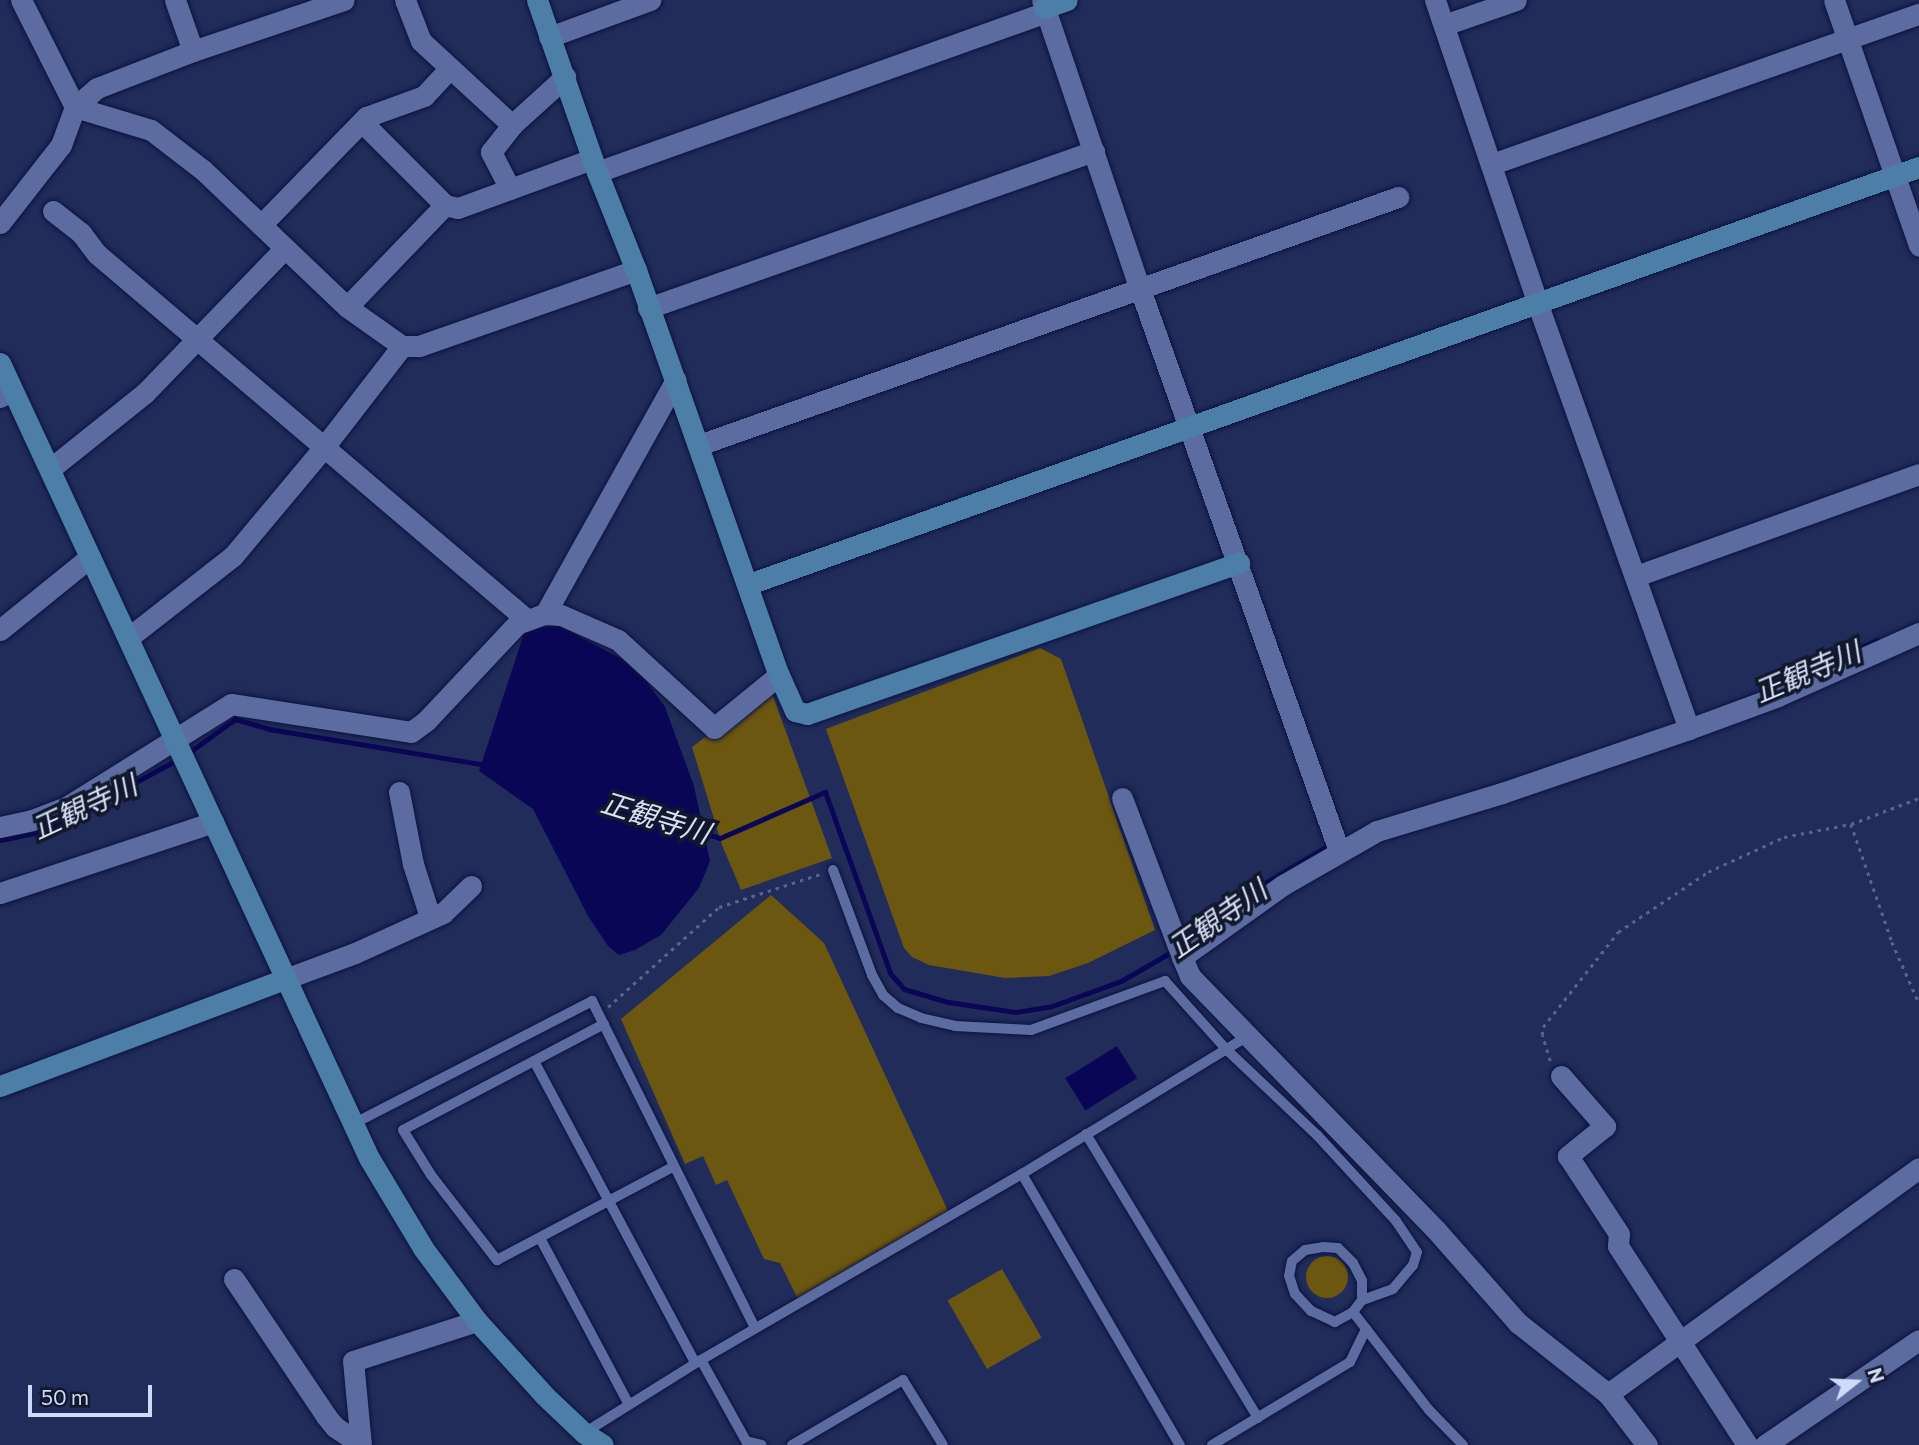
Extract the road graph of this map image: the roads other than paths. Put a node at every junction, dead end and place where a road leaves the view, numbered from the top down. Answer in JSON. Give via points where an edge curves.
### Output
{"nodes":[{"id":1,"x":21,"y":0,"type":"edge"},
{"id":2,"x":175,"y":0,"type":"edge"},
{"id":3,"x":344,"y":0,"type":"edge"},
{"id":4,"x":405,"y":0,"type":"edge"},
{"id":5,"x":537,"y":0,"type":"edge"},
{"id":6,"x":650,"y":0,"type":"edge"},
{"id":7,"x":1067,"y":0,"type":"edge"},
{"id":8,"x":1435,"y":0,"type":"edge"},
{"id":9,"x":1516,"y":0,"type":"edge"},
{"id":10,"x":1834,"y":0,"type":"edge"},
{"id":11,"x":1044,"y":7,"type":"edge"},
{"id":12,"x":295,"y":8,"type":"edge"},
{"id":13,"x":1919,"y":14,"type":"edge"},
{"id":14,"x":1444,"y":25,"type":"junction"},
{"id":15,"x":549,"y":37,"type":"junction"},
{"id":16,"x":1848,"y":39,"type":"junction"},
{"id":17,"x":193,"y":51,"type":"junction"},
{"id":18,"x":450,"y":68,"type":"junction"},
{"id":19,"x":565,"y":77,"type":"junction"},
{"id":20,"x":75,"y":107,"type":"junction"},
{"id":21,"x":362,"y":122,"type":"junction"},
{"id":22,"x":512,"y":125,"type":"junction"},
{"id":23,"x":1094,"y":151,"type":"junction"},
{"id":24,"x":1492,"y":164,"type":"junction"},
{"id":25,"x":595,"y":166,"type":"junction"},
{"id":26,"x":1919,"y":167,"type":"edge"},
{"id":27,"x":1895,"y":176,"type":"junction"},
{"id":28,"x":510,"y":189,"type":"junction"},
{"id":29,"x":1398,"y":197,"type":"dead end"},
{"id":30,"x":445,"y":205,"type":"junction"},
{"id":31,"x":53,"y":211,"type":"dead end"},
{"id":32,"x":0,"y":223,"type":"edge"},
{"id":33,"x":261,"y":225,"type":"junction"},
{"id":34,"x":1919,"y":246,"type":"edge"},
{"id":35,"x":284,"y":249,"type":"junction"},
{"id":36,"x":636,"y":270,"type":"junction"},
{"id":37,"x":1140,"y":289,"type":"junction"},
{"id":38,"x":1538,"y":305,"type":"junction"},
{"id":39,"x":347,"y":307,"type":"junction"},
{"id":40,"x":648,"y":308,"type":"junction"},
{"id":41,"x":196,"y":338,"type":"junction"},
{"id":42,"x":402,"y":346,"type":"junction"},
{"id":43,"x":0,"y":363,"type":"edge"},
{"id":44,"x":676,"y":380,"type":"junction"},
{"id":45,"x":6,"y":394,"type":"edge"},
{"id":46,"x":1190,"y":427,"type":"junction"},
{"id":47,"x":699,"y":445,"type":"junction"},
{"id":48,"x":324,"y":447,"type":"junction"},
{"id":49,"x":50,"y":469,"type":"junction"},
{"id":50,"x":1919,"y":474,"type":"edge"},
{"id":51,"x":90,"y":556,"type":"junction"},
{"id":52,"x":1239,"y":563,"type":"junction"},
{"id":53,"x":1636,"y":576,"type":"junction"},
{"id":54,"x":749,"y":584,"type":"junction"},
{"id":55,"x":535,"y":617,"type":"junction"},
{"id":56,"x":0,"y":630,"type":"edge"},
{"id":57,"x":1919,"y":633,"type":"edge"},
{"id":58,"x":128,"y":638,"type":"junction"},
{"id":59,"x":779,"y":675,"type":"junction"},
{"id":60,"x":1689,"y":729,"type":"junction"},
{"id":61,"x":175,"y":737,"type":"junction"},
{"id":62,"x":400,"y":792,"type":"dead end"},
{"id":63,"x":1122,"y":797,"type":"dead end"},
{"id":64,"x":213,"y":822,"type":"junction"},
{"id":65,"x":0,"y":827,"type":"edge"},
{"id":66,"x":1339,"y":851,"type":"junction"},
{"id":67,"x":833,"y":870,"type":"road end"},
{"id":68,"x":471,"y":886,"type":"dead end"},
{"id":69,"x":0,"y":893,"type":"edge"},
{"id":70,"x":430,"y":917,"type":"junction"},
{"id":71,"x":1182,"y":957,"type":"junction"},
{"id":72,"x":285,"y":979,"type":"junction"},
{"id":73,"x":602,"y":1019,"type":"junction"},
{"id":74,"x":1248,"y":1036,"type":"junction"},
{"id":75,"x":1227,"y":1050,"type":"junction"},
{"id":76,"x":534,"y":1061,"type":"junction"},
{"id":77,"x":1561,"y":1076,"type":"road end"},
{"id":78,"x":0,"y":1086,"type":"edge"},
{"id":79,"x":353,"y":1124,"type":"junction"},
{"id":80,"x":1086,"y":1134,"type":"junction"},
{"id":81,"x":673,"y":1167,"type":"junction"},
{"id":82,"x":1919,"y":1168,"type":"edge"},
{"id":83,"x":1022,"y":1174,"type":"junction"},
{"id":84,"x":608,"y":1203,"type":"junction"},
{"id":85,"x":540,"y":1238,"type":"junction"},
{"id":86,"x":234,"y":1279,"type":"dead end"},
{"id":87,"x":1362,"y":1300,"type":"junction"},
{"id":88,"x":1353,"y":1312,"type":"junction"},
{"id":89,"x":477,"y":1321,"type":"junction"},
{"id":90,"x":755,"y":1328,"type":"junction"},
{"id":91,"x":1366,"y":1329,"type":"junction"},
{"id":92,"x":1919,"y":1340,"type":"edge"},
{"id":93,"x":1679,"y":1342,"type":"junction"},
{"id":94,"x":698,"y":1361,"type":"junction"},
{"id":95,"x":1608,"y":1394,"type":"junction"},
{"id":96,"x":629,"y":1405,"type":"junction"},
{"id":97,"x":1258,"y":1418,"type":"junction"},
{"id":98,"x":584,"y":1433,"type":"junction"},
{"id":99,"x":360,"y":1445,"type":"edge"},
{"id":100,"x":603,"y":1445,"type":"edge"},
{"id":101,"x":762,"y":1445,"type":"edge"},
{"id":102,"x":792,"y":1445,"type":"edge"},
{"id":103,"x":943,"y":1445,"type":"edge"},
{"id":104,"x":1180,"y":1445,"type":"edge"},
{"id":105,"x":1212,"y":1445,"type":"edge"},
{"id":106,"x":1463,"y":1445,"type":"edge"},
{"id":107,"x":1647,"y":1445,"type":"edge"},
{"id":108,"x":1747,"y":1445,"type":"edge"},
{"id":109,"x":1765,"y":1445,"type":"edge"}],
"edges":[{"from":1,"to":20,"type":"street"},
{"from":2,"to":17,"type":"street"},
{"from":3,"to":12,"type":"street"},
{"from":4,"to":18,"type":"street","via":[[421,41]]},
{"from":5,"to":15,"type":"street"},
{"from":6,"to":15,"type":"street"},
{"from":7,"to":11,"type":"street"},
{"from":8,"to":14,"type":"street"},
{"from":9,"to":14,"type":"street"},
{"from":10,"to":16,"type":"street"},
{"from":11,"to":23,"type":"street"},
{"from":11,"to":25,"type":"street"},
{"from":12,"to":17,"type":"street"},
{"from":13,"to":16,"type":"street"},
{"from":14,"to":24,"type":"street"},
{"from":15,"to":19,"type":"street"},
{"from":16,"to":24,"type":"street"},
{"from":16,"to":27,"type":"street"},
{"from":17,"to":20,"type":"street","via":[[97,88]]},
{"from":18,"to":21,"type":"street","via":[[424,96]]},
{"from":18,"to":22,"type":"street"},
{"from":19,"to":22,"type":"street"},
{"from":19,"to":25,"type":"street"},
{"from":20,"to":32,"type":"street","via":[[61,145]]},
{"from":20,"to":33,"type":"street","via":[[151,130],[203,170]]},
{"from":21,"to":30,"type":"street"},
{"from":21,"to":33,"type":"street"},
{"from":22,"to":28,"type":"street","via":[[491,152]]},
{"from":23,"to":37,"type":"street"},
{"from":23,"to":40,"type":"street"},
{"from":24,"to":38,"type":"street"},
{"from":25,"to":28,"type":"street"},
{"from":25,"to":36,"type":"street"},
{"from":26,"to":27,"type":"street"},
{"from":27,"to":34,"type":"street"},
{"from":27,"to":38,"type":"street"},
{"from":28,"to":30,"type":"street","via":[[458,208]]},
{"from":29,"to":37,"type":"street"},
{"from":30,"to":39,"type":"street"},
{"from":31,"to":41,"type":"street"},
{"from":33,"to":35,"type":"street"},
{"from":35,"to":39,"type":"street"},
{"from":35,"to":41,"type":"street"},
{"from":36,"to":40,"type":"street"},
{"from":36,"to":42,"type":"street","via":[[419,346]]},
{"from":37,"to":46,"type":"street"},
{"from":37,"to":47,"type":"street"},
{"from":38,"to":46,"type":"street"},
{"from":38,"to":53,"type":"street"},
{"from":39,"to":42,"type":"street"},
{"from":40,"to":44,"type":"street"},
{"from":41,"to":48,"type":"street"},
{"from":41,"to":49,"type":"street","via":[[145,393]]},
{"from":42,"to":48,"type":"street"},
{"from":43,"to":45,"type":"street"},
{"from":44,"to":47,"type":"street"},
{"from":44,"to":55,"type":"street"},
{"from":45,"to":49,"type":"street"},
{"from":46,"to":52,"type":"street"},
{"from":46,"to":54,"type":"street"},
{"from":47,"to":54,"type":"street"},
{"from":48,"to":55,"type":"street"},
{"from":48,"to":58,"type":"street","via":[[233,556]]},
{"from":49,"to":51,"type":"street"},
{"from":50,"to":53,"type":"street"},
{"from":51,"to":56,"type":"street"},
{"from":51,"to":58,"type":"street"},
{"from":52,"to":59,"type":"street","via":[[807,714],[795,711]]},
{"from":52,"to":66,"type":"street"},
{"from":53,"to":60,"type":"street"},
{"from":54,"to":59,"type":"street"},
{"from":55,"to":59,"type":"street","via":[[561,615],[618,640],[714,728]]},
{"from":55,"to":61,"type":"street","via":[[411,732],[232,704]]},
{"from":57,"to":60,"type":"street","via":[[1778,696]]},
{"from":58,"to":61,"type":"street"},
{"from":60,"to":66,"type":"street","via":[[1377,831]]},
{"from":61,"to":64,"type":"street"},
{"from":61,"to":65,"type":"street","via":[[68,806]]},
{"from":62,"to":70,"type":"street","via":[[413,864]]},
{"from":63,"to":71,"type":"street"},
{"from":64,"to":69,"type":"street"},
{"from":64,"to":72,"type":"street"},
{"from":66,"to":71,"type":"street"},
{"from":67,"to":75,"type":"lane","via":[[872,975],[883,995],[898,1008],[956,1026],[1031,1030],[1165,981]]},
{"from":68,"to":70,"type":"street","via":[[443,913]]},
{"from":70,"to":72,"type":"street","via":[[355,953]]},
{"from":71,"to":74,"type":"street","via":[[1190,976]]},
{"from":72,"to":78,"type":"street"},
{"from":72,"to":79,"type":"street"},
{"from":73,"to":76,"type":"lane"},
{"from":73,"to":79,"type":"lane","via":[[592,1001]]},
{"from":73,"to":81,"type":"lane"},
{"from":74,"to":75,"type":"lane"},
{"from":74,"to":95,"type":"street","via":[[1436,1230],[1518,1324]]},
{"from":75,"to":80,"type":"lane"},
{"from":75,"to":87,"type":"lane","via":[[1317,1136],[1396,1221],[1417,1252],[1413,1265],[1393,1289]]},
{"from":76,"to":84,"type":"lane"},
{"from":76,"to":85,"type":"lane","via":[[403,1130],[431,1175],[497,1260]]},
{"from":77,"to":93,"type":"street","via":[[1605,1126],[1568,1156],[1619,1234],[1618,1246]]},
{"from":79,"to":89,"type":"street","via":[[423,1248]]},
{"from":80,"to":83,"type":"lane"},
{"from":80,"to":97,"type":"lane"},
{"from":81,"to":84,"type":"lane"},
{"from":81,"to":90,"type":"lane"},
{"from":82,"to":93,"type":"street"},
{"from":83,"to":90,"type":"lane"},
{"from":83,"to":104,"type":"lane"},
{"from":84,"to":85,"type":"lane"},
{"from":84,"to":94,"type":"lane"},
{"from":85,"to":96,"type":"lane"},
{"from":86,"to":99,"type":"street","via":[[326,1416]]},
{"from":87,"to":88,"type":"lane"},
{"from":87,"to":88,"type":"lane","via":[[1362,1281],[1338,1248],[1305,1250],[1292,1261],[1289,1276],[1295,1294],[1311,1311],[1335,1322]]},
{"from":88,"to":91,"type":"lane"},
{"from":89,"to":98,"type":"street"},
{"from":89,"to":99,"type":"street","via":[[353,1361]]},
{"from":90,"to":94,"type":"lane"},
{"from":91,"to":97,"type":"lane","via":[[1350,1362]]},
{"from":91,"to":106,"type":"lane","via":[[1429,1410]]},
{"from":92,"to":109,"type":"street"},
{"from":93,"to":95,"type":"street"},
{"from":93,"to":108,"type":"street"},
{"from":94,"to":96,"type":"lane"},
{"from":94,"to":101,"type":"lane","via":[[746,1441]]},
{"from":95,"to":107,"type":"street"},
{"from":96,"to":98,"type":"lane"},
{"from":97,"to":105,"type":"lane"},
{"from":98,"to":100,"type":"street"},
{"from":102,"to":103,"type":"lane","via":[[903,1380]]}]}
